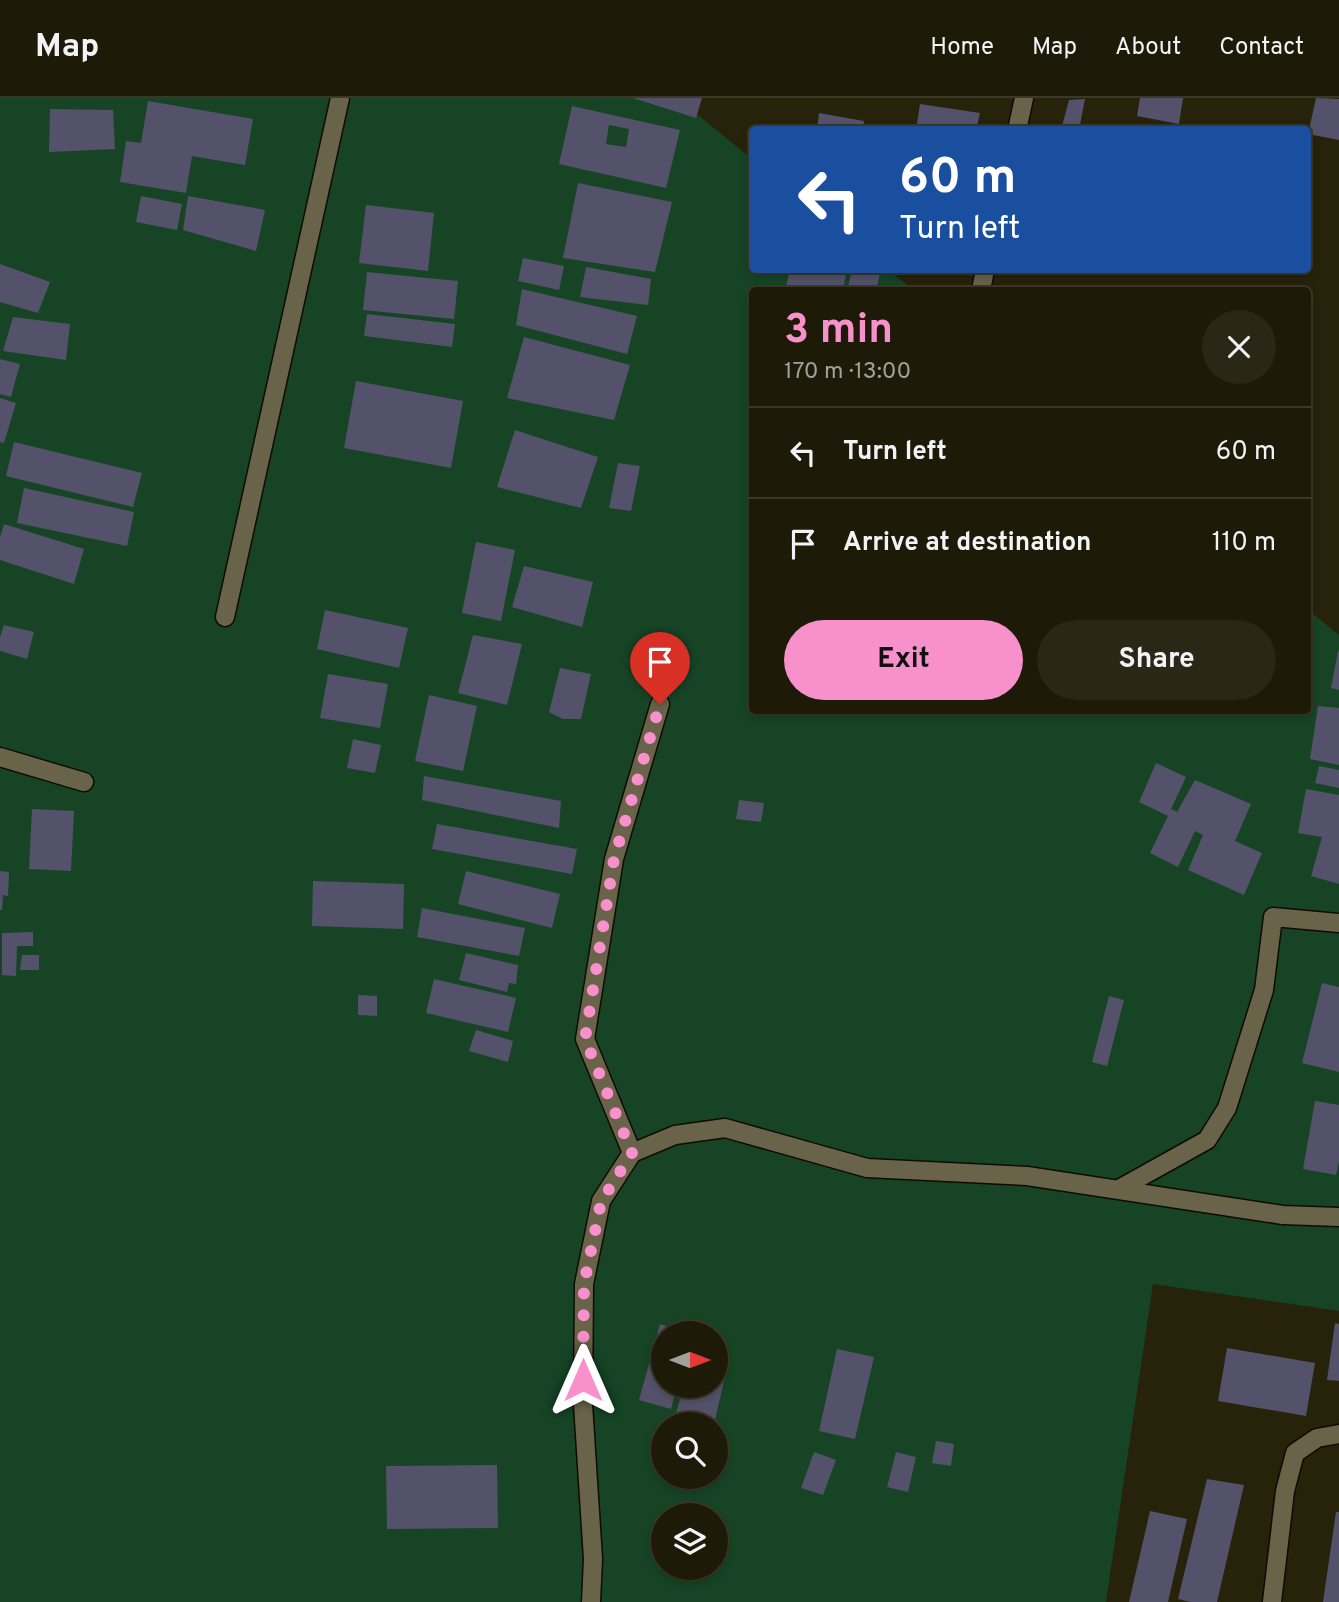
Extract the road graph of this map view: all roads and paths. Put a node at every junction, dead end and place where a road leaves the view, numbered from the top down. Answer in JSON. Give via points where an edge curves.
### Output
{"nodes":[{"id":1,"x":340,"y":98,"type":"edge"},
{"id":2,"x":1024,"y":98,"type":"edge"},
{"id":3,"x":1018,"y":126,"type":"edge"},
{"id":4,"x":225,"y":617,"type":"dead end"},
{"id":5,"x":660,"y":704,"type":"dead end"},
{"id":6,"x":0,"y":757,"type":"edge"},
{"id":7,"x":84,"y":782,"type":"dead end"},
{"id":8,"x":1339,"y":923,"type":"edge"},
{"id":9,"x":632,"y":1153,"type":"junction"},
{"id":10,"x":1119,"y":1189,"type":"junction"},
{"id":11,"x":1339,"y":1217,"type":"edge"},
{"id":12,"x":1339,"y":1434,"type":"edge"},
{"id":13,"x":591,"y":1602,"type":"edge"},
{"id":14,"x":1272,"y":1602,"type":"edge"}],
"edges":[{"from":1,"to":4,"type":"street"},
{"from":2,"to":3,"type":"street"},
{"from":5,"to":9,"type":"street","via":[[614,859],[585,1039]]},
{"from":6,"to":7,"type":"street"},
{"from":8,"to":10,"type":"street","via":[[1273,917],[1264,990],[1227,1108],[1207,1140]]},
{"from":9,"to":10,"type":"street","via":[[675,1135],[725,1128],[867,1168],[1027,1176]]},
{"from":9,"to":13,"type":"street","via":[[601,1202],[584,1284],[583,1404],[593,1559]]},
{"from":10,"to":11,"type":"street","via":[[1283,1215]]},
{"from":12,"to":14,"type":"street","via":[[1317,1438],[1294,1452],[1284,1491]]}]}
